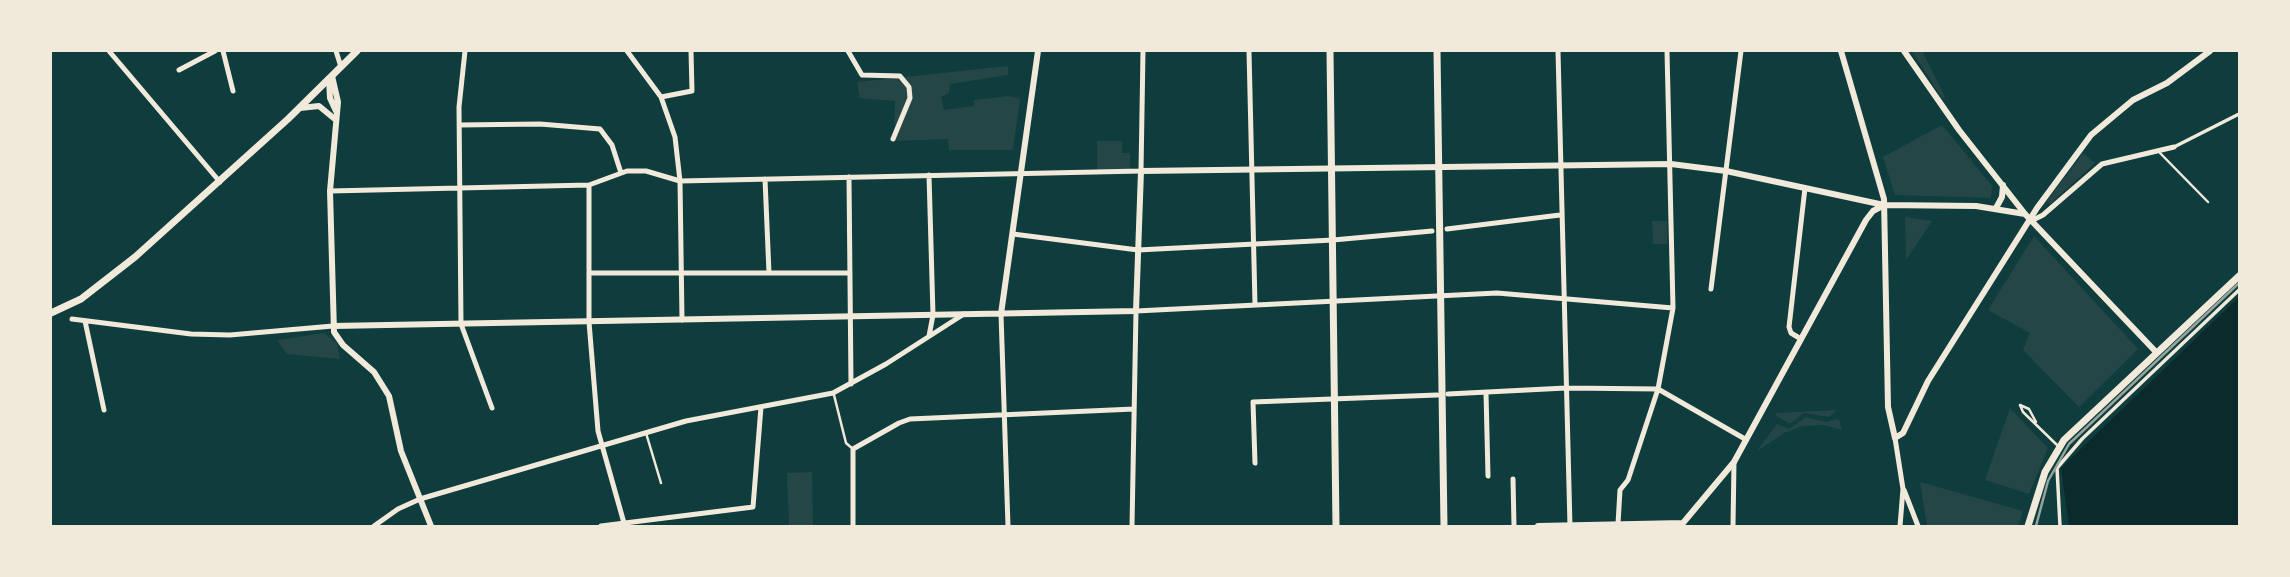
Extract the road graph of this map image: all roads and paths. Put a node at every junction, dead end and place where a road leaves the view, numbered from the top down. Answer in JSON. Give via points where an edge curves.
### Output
{"nodes":[{"id":1,"x":109,"y":51,"type":"edge"},
{"id":2,"x":215,"y":51,"type":"edge"},
{"id":3,"x":223,"y":51,"type":"edge"},
{"id":4,"x":336,"y":51,"type":"edge"},
{"id":5,"x":357,"y":51,"type":"edge"},
{"id":6,"x":465,"y":51,"type":"edge"},
{"id":7,"x":691,"y":51,"type":"edge"},
{"id":8,"x":848,"y":51,"type":"edge"},
{"id":9,"x":1038,"y":51,"type":"edge"},
{"id":10,"x":1143,"y":51,"type":"edge"},
{"id":11,"x":1249,"y":51,"type":"edge"},
{"id":12,"x":1331,"y":51,"type":"edge"},
{"id":13,"x":1437,"y":51,"type":"edge"},
{"id":14,"x":1558,"y":51,"type":"edge"},
{"id":15,"x":1667,"y":51,"type":"edge"},
{"id":16,"x":1741,"y":51,"type":"edge"},
{"id":17,"x":1841,"y":51,"type":"edge"},
{"id":18,"x":1904,"y":51,"type":"edge"},
{"id":19,"x":2210,"y":51,"type":"edge"},
{"id":20,"x":631,"y":52,"type":"edge"},
{"id":21,"x":341,"y":67,"type":"junction"},
{"id":22,"x":179,"y":70,"type":"dead end"},
{"id":23,"x":331,"y":78,"type":"junction"},
{"id":24,"x":233,"y":91,"type":"dead end"},
{"id":25,"x":661,"y":97,"type":"junction"},
{"id":26,"x":300,"y":108,"type":"junction"},
{"id":27,"x":2239,"y":114,"type":"edge"},
{"id":28,"x":337,"y":116,"type":"junction"},
{"id":29,"x":459,"y":125,"type":"junction"},
{"id":30,"x":893,"y":139,"type":"dead end"},
{"id":31,"x":2174,"y":147,"type":"joint"},
{"id":32,"x":2158,"y":150,"type":"junction"},
{"id":33,"x":1671,"y":164,"type":"junction"},
{"id":34,"x":1560,"y":165,"type":"junction"},
{"id":35,"x":1438,"y":168,"type":"junction"},
{"id":36,"x":1332,"y":169,"type":"junction"},
{"id":37,"x":1726,"y":170,"type":"junction"},
{"id":38,"x":1141,"y":172,"type":"junction"},
{"id":39,"x":1251,"y":172,"type":"junction"},
{"id":40,"x":621,"y":173,"type":"junction"},
{"id":41,"x":1020,"y":174,"type":"junction"},
{"id":42,"x":929,"y":175,"type":"junction"},
{"id":43,"x":849,"y":177,"type":"junction"},
{"id":44,"x":765,"y":179,"type":"junction"},
{"id":45,"x":680,"y":181,"type":"junction"},
{"id":46,"x":220,"y":182,"type":"junction"},
{"id":47,"x":589,"y":185,"type":"junction"},
{"id":48,"x":2003,"y":185,"type":"junction"},
{"id":49,"x":460,"y":188,"type":"junction"},
{"id":50,"x":1805,"y":188,"type":"junction"},
{"id":51,"x":330,"y":191,"type":"junction"},
{"id":52,"x":2208,"y":202,"type":"dead end"},
{"id":53,"x":1884,"y":205,"type":"junction"},
{"id":54,"x":1996,"y":208,"type":"junction"},
{"id":55,"x":2025,"y":214,"type":"junction"},
{"id":56,"x":1560,"y":215,"type":"junction"},
{"id":57,"x":2031,"y":220,"type":"junction"},
{"id":58,"x":1447,"y":229,"type":"dead end"},
{"id":59,"x":1432,"y":230,"type":"dead end"},
{"id":60,"x":1013,"y":234,"type":"junction"},
{"id":61,"x":1333,"y":240,"type":"junction"},
{"id":62,"x":1253,"y":245,"type":"junction"},
{"id":63,"x":1138,"y":250,"type":"junction"},
{"id":64,"x":680,"y":272,"type":"junction"},
{"id":65,"x":769,"y":272,"type":"junction"},
{"id":66,"x":589,"y":273,"type":"junction"},
{"id":67,"x":850,"y":273,"type":"junction"},
{"id":68,"x":2239,"y":276,"type":"edge"},
{"id":69,"x":1711,"y":289,"type":"dead end"},
{"id":70,"x":2239,"y":290,"type":"edge"},
{"id":71,"x":1440,"y":296,"type":"junction"},
{"id":72,"x":1565,"y":299,"type":"junction"},
{"id":73,"x":1332,"y":301,"type":"junction"},
{"id":74,"x":1255,"y":305,"type":"junction"},
{"id":75,"x":1673,"y":308,"type":"junction"},
{"id":76,"x":1136,"y":311,"type":"junction"},
{"id":77,"x":55,"y":312,"type":"edge"},
{"id":78,"x":964,"y":314,"type":"junction"},
{"id":79,"x":1002,"y":314,"type":"junction"},
{"id":80,"x":933,"y":315,"type":"junction"},
{"id":81,"x":851,"y":317,"type":"junction"},
{"id":82,"x":72,"y":320,"type":"dead end"},
{"id":83,"x":682,"y":320,"type":"junction"},
{"id":84,"x":86,"y":321,"type":"junction"},
{"id":85,"x":589,"y":323,"type":"junction"},
{"id":86,"x":461,"y":324,"type":"junction"},
{"id":87,"x":333,"y":326,"type":"junction"},
{"id":88,"x":929,"y":337,"type":"junction"},
{"id":89,"x":1801,"y":339,"type":"junction"},
{"id":90,"x":2156,"y":352,"type":"junction"},
{"id":91,"x":851,"y":384,"type":"junction"},
{"id":92,"x":1566,"y":387,"type":"junction"},
{"id":93,"x":1658,"y":389,"type":"junction"},
{"id":94,"x":833,"y":393,"type":"junction"},
{"id":95,"x":1486,"y":393,"type":"junction"},
{"id":96,"x":1448,"y":394,"type":"dead end"},
{"id":97,"x":1437,"y":395,"type":"dead end"},
{"id":98,"x":1332,"y":399,"type":"junction"},
{"id":99,"x":761,"y":407,"type":"junction"},
{"id":100,"x":492,"y":408,"type":"dead end"},
{"id":101,"x":1134,"y":409,"type":"junction"},
{"id":102,"x":104,"y":410,"type":"dead end"},
{"id":103,"x":1005,"y":415,"type":"junction"},
{"id":104,"x":2036,"y":423,"type":"junction"},
{"id":105,"x":646,"y":433,"type":"junction"},
{"id":106,"x":1895,"y":438,"type":"junction"},
{"id":107,"x":1745,"y":439,"type":"junction"},
{"id":108,"x":601,"y":447,"type":"junction"},
{"id":109,"x":2059,"y":447,"type":"junction"},
{"id":110,"x":853,"y":450,"type":"junction"},
{"id":111,"x":1734,"y":462,"type":"junction"},
{"id":112,"x":1255,"y":464,"type":"dead end"},
{"id":113,"x":1488,"y":476,"type":"dead end"},
{"id":114,"x":1513,"y":479,"type":"dead end"},
{"id":115,"x":661,"y":483,"type":"dead end"},
{"id":116,"x":1903,"y":489,"type":"junction"},
{"id":117,"x":420,"y":499,"type":"junction"},
{"id":118,"x":624,"y":523,"type":"junction"},
{"id":119,"x":634,"y":524,"type":"edge"},
{"id":120,"x":1618,"y":524,"type":"junction"},
{"id":121,"x":1682,"y":525,"type":"edge"},
{"id":122,"x":374,"y":526,"type":"edge"},
{"id":123,"x":430,"y":526,"type":"edge"},
{"id":124,"x":601,"y":526,"type":"edge"},
{"id":125,"x":853,"y":526,"type":"edge"},
{"id":126,"x":1008,"y":526,"type":"edge"},
{"id":127,"x":1132,"y":526,"type":"edge"},
{"id":128,"x":1336,"y":526,"type":"edge"},
{"id":129,"x":1444,"y":526,"type":"edge"},
{"id":130,"x":1514,"y":526,"type":"edge"},
{"id":131,"x":1538,"y":526,"type":"edge"},
{"id":132,"x":1570,"y":526,"type":"edge"},
{"id":133,"x":1733,"y":526,"type":"edge"},
{"id":134,"x":1900,"y":526,"type":"edge"},
{"id":135,"x":1918,"y":526,"type":"edge"},
{"id":136,"x":2028,"y":526,"type":"edge"},
{"id":137,"x":2060,"y":526,"type":"edge"}],
"edges":[{"from":1,"to":46,"type":"street"},
{"from":2,"to":22,"type":"street"},
{"from":3,"to":24,"type":"street"},
{"from":4,"to":21,"type":"street"},
{"from":5,"to":21,"type":"main road"},
{"from":6,"to":29,"type":"street"},
{"from":7,"to":25,"type":"street","via":[[692,91]]},
{"from":8,"to":30,"type":"street","via":[[862,75],[900,76],[909,87]]},
{"from":9,"to":41,"type":"street"},
{"from":10,"to":38,"type":"street"},
{"from":11,"to":39,"type":"street"},
{"from":12,"to":36,"type":"main road"},
{"from":13,"to":35,"type":"main road"},
{"from":14,"to":34,"type":"street"},
{"from":15,"to":33,"type":"street"},
{"from":16,"to":37,"type":"street"},
{"from":17,"to":53,"type":"street"},
{"from":18,"to":48,"type":"street"},
{"from":19,"to":57,"type":"street","via":[[2167,83],[2133,100],[2091,135]]},
{"from":20,"to":25,"type":"street"},
{"from":21,"to":23,"type":"main road"},
{"from":23,"to":26,"type":"main road"},
{"from":23,"to":28,"type":"street","via":[[330,98]]},
{"from":25,"to":45,"type":"street","via":[[673,127]]},
{"from":26,"to":28,"type":"street","via":[[319,106]]},
{"from":26,"to":46,"type":"main road"},
{"from":27,"to":31,"type":"street"},
{"from":28,"to":51,"type":"street"},
{"from":29,"to":40,"type":"street","via":[[600,129],[612,145]]},
{"from":29,"to":49,"type":"street"},
{"from":31,"to":32,"type":"street"},
{"from":32,"to":52,"type":"lane"},
{"from":32,"to":57,"type":"street","via":[[2102,164],[2043,215]]},
{"from":33,"to":34,"type":"street"},
{"from":33,"to":37,"type":"street"},
{"from":33,"to":75,"type":"street"},
{"from":34,"to":35,"type":"street"},
{"from":34,"to":56,"type":"street"},
{"from":35,"to":36,"type":"street"},
{"from":35,"to":71,"type":"main road"},
{"from":36,"to":39,"type":"street"},
{"from":36,"to":61,"type":"main road"},
{"from":37,"to":50,"type":"street"},
{"from":37,"to":69,"type":"street"},
{"from":38,"to":39,"type":"street"},
{"from":38,"to":41,"type":"street"},
{"from":38,"to":63,"type":"street"},
{"from":39,"to":62,"type":"street"},
{"from":40,"to":45,"type":"street","via":[[646,171]]},
{"from":40,"to":47,"type":"street"},
{"from":41,"to":42,"type":"street"},
{"from":41,"to":60,"type":"street"},
{"from":42,"to":43,"type":"street"},
{"from":42,"to":80,"type":"street"},
{"from":43,"to":44,"type":"street"},
{"from":43,"to":67,"type":"street"},
{"from":44,"to":45,"type":"street"},
{"from":44,"to":65,"type":"street"},
{"from":45,"to":64,"type":"street"},
{"from":46,"to":77,"type":"main road","via":[[89,293]]},
{"from":47,"to":49,"type":"street"},
{"from":47,"to":66,"type":"street"},
{"from":48,"to":54,"type":"street"},
{"from":48,"to":55,"type":"street"},
{"from":49,"to":51,"type":"street"},
{"from":49,"to":86,"type":"street"},
{"from":50,"to":53,"type":"street"},
{"from":50,"to":89,"type":"street","via":[[1789,327]]},
{"from":51,"to":87,"type":"street"},
{"from":53,"to":54,"type":"street"},
{"from":53,"to":89,"type":"street","via":[[1866,220]]},
{"from":53,"to":106,"type":"street","via":[[1888,407]]},
{"from":54,"to":55,"type":"street"},
{"from":55,"to":57,"type":"street"},
{"from":56,"to":58,"type":"street"},
{"from":56,"to":72,"type":"street"},
{"from":57,"to":90,"type":"street"},
{"from":57,"to":106,"type":"street","via":[[1928,381],[1903,433]]},
{"from":59,"to":61,"type":"street"},
{"from":60,"to":63,"type":"street"},
{"from":60,"to":79,"type":"street"},
{"from":61,"to":62,"type":"street"},
{"from":61,"to":73,"type":"main road"},
{"from":62,"to":63,"type":"street"},
{"from":62,"to":74,"type":"street"},
{"from":63,"to":76,"type":"street"},
{"from":64,"to":65,"type":"street"},
{"from":64,"to":66,"type":"street"},
{"from":64,"to":83,"type":"street"},
{"from":65,"to":67,"type":"street"},
{"from":66,"to":85,"type":"street"},
{"from":67,"to":81,"type":"street"},
{"from":68,"to":90,"type":"main road"},
{"from":70,"to":137,"type":"street","via":[[2057,468]]},
{"from":71,"to":72,"type":"street","via":[[1506,293]]},
{"from":71,"to":73,"type":"street"},
{"from":71,"to":129,"type":"main road"},
{"from":72,"to":75,"type":"street"},
{"from":72,"to":92,"type":"street"},
{"from":73,"to":74,"type":"street"},
{"from":73,"to":98,"type":"main road"},
{"from":74,"to":76,"type":"street"},
{"from":75,"to":93,"type":"street"},
{"from":76,"to":79,"type":"street"},
{"from":76,"to":101,"type":"street"},
{"from":78,"to":79,"type":"street"},
{"from":78,"to":80,"type":"street"},
{"from":78,"to":88,"type":"street"},
{"from":79,"to":103,"type":"street"},
{"from":80,"to":81,"type":"street"},
{"from":80,"to":88,"type":"street"},
{"from":81,"to":83,"type":"street"},
{"from":81,"to":91,"type":"street"},
{"from":82,"to":84,"type":"street"},
{"from":83,"to":85,"type":"street"},
{"from":84,"to":87,"type":"street","via":[[230,335]]},
{"from":84,"to":102,"type":"street"},
{"from":85,"to":86,"type":"street"},
{"from":85,"to":108,"type":"street"},
{"from":86,"to":87,"type":"street"},
{"from":86,"to":100,"type":"street"},
{"from":87,"to":117,"type":"street","via":[[343,345],[374,372],[389,396],[401,451]]},
{"from":88,"to":91,"type":"street"},
{"from":89,"to":107,"type":"street"},
{"from":90,"to":109,"type":"main road"},
{"from":91,"to":94,"type":"street"},
{"from":92,"to":93,"type":"street"},
{"from":92,"to":95,"type":"street"},
{"from":92,"to":132,"type":"street"},
{"from":93,"to":107,"type":"street"},
{"from":93,"to":120,"type":"street","via":[[1628,480],[1620,491]]},
{"from":94,"to":99,"type":"street"},
{"from":94,"to":110,"type":"lane","via":[[846,443]]},
{"from":95,"to":96,"type":"street"},
{"from":95,"to":113,"type":"street"},
{"from":97,"to":98,"type":"street"},
{"from":98,"to":112,"type":"street","via":[[1253,402]]},
{"from":98,"to":128,"type":"main road"},
{"from":99,"to":105,"type":"street"},
{"from":99,"to":119,"type":"street","via":[[753,507]]},
{"from":101,"to":103,"type":"street"},
{"from":101,"to":127,"type":"street"},
{"from":103,"to":110,"type":"street","via":[[910,419]]},
{"from":103,"to":126,"type":"street"},
{"from":104,"to":104,"type":"lane","via":[[2033,414],[2020,405],[2023,412]]},
{"from":104,"to":109,"type":"lane"},
{"from":105,"to":108,"type":"street"},
{"from":105,"to":115,"type":"lane"},
{"from":106,"to":116,"type":"street"},
{"from":107,"to":111,"type":"street"},
{"from":108,"to":117,"type":"street"},
{"from":108,"to":118,"type":"street"},
{"from":109,"to":136,"type":"main road","via":[[2045,472]]},
{"from":110,"to":125,"type":"street"},
{"from":111,"to":121,"type":"street"},
{"from":111,"to":133,"type":"street"},
{"from":114,"to":130,"type":"street"},
{"from":116,"to":134,"type":"street"},
{"from":116,"to":135,"type":"street"},
{"from":117,"to":122,"type":"street"},
{"from":117,"to":123,"type":"street"},
{"from":118,"to":119,"type":"street"},
{"from":118,"to":124,"type":"street"},
{"from":120,"to":121,"type":"street"},
{"from":120,"to":132,"type":"street"},
{"from":131,"to":132,"type":"street"}]}
